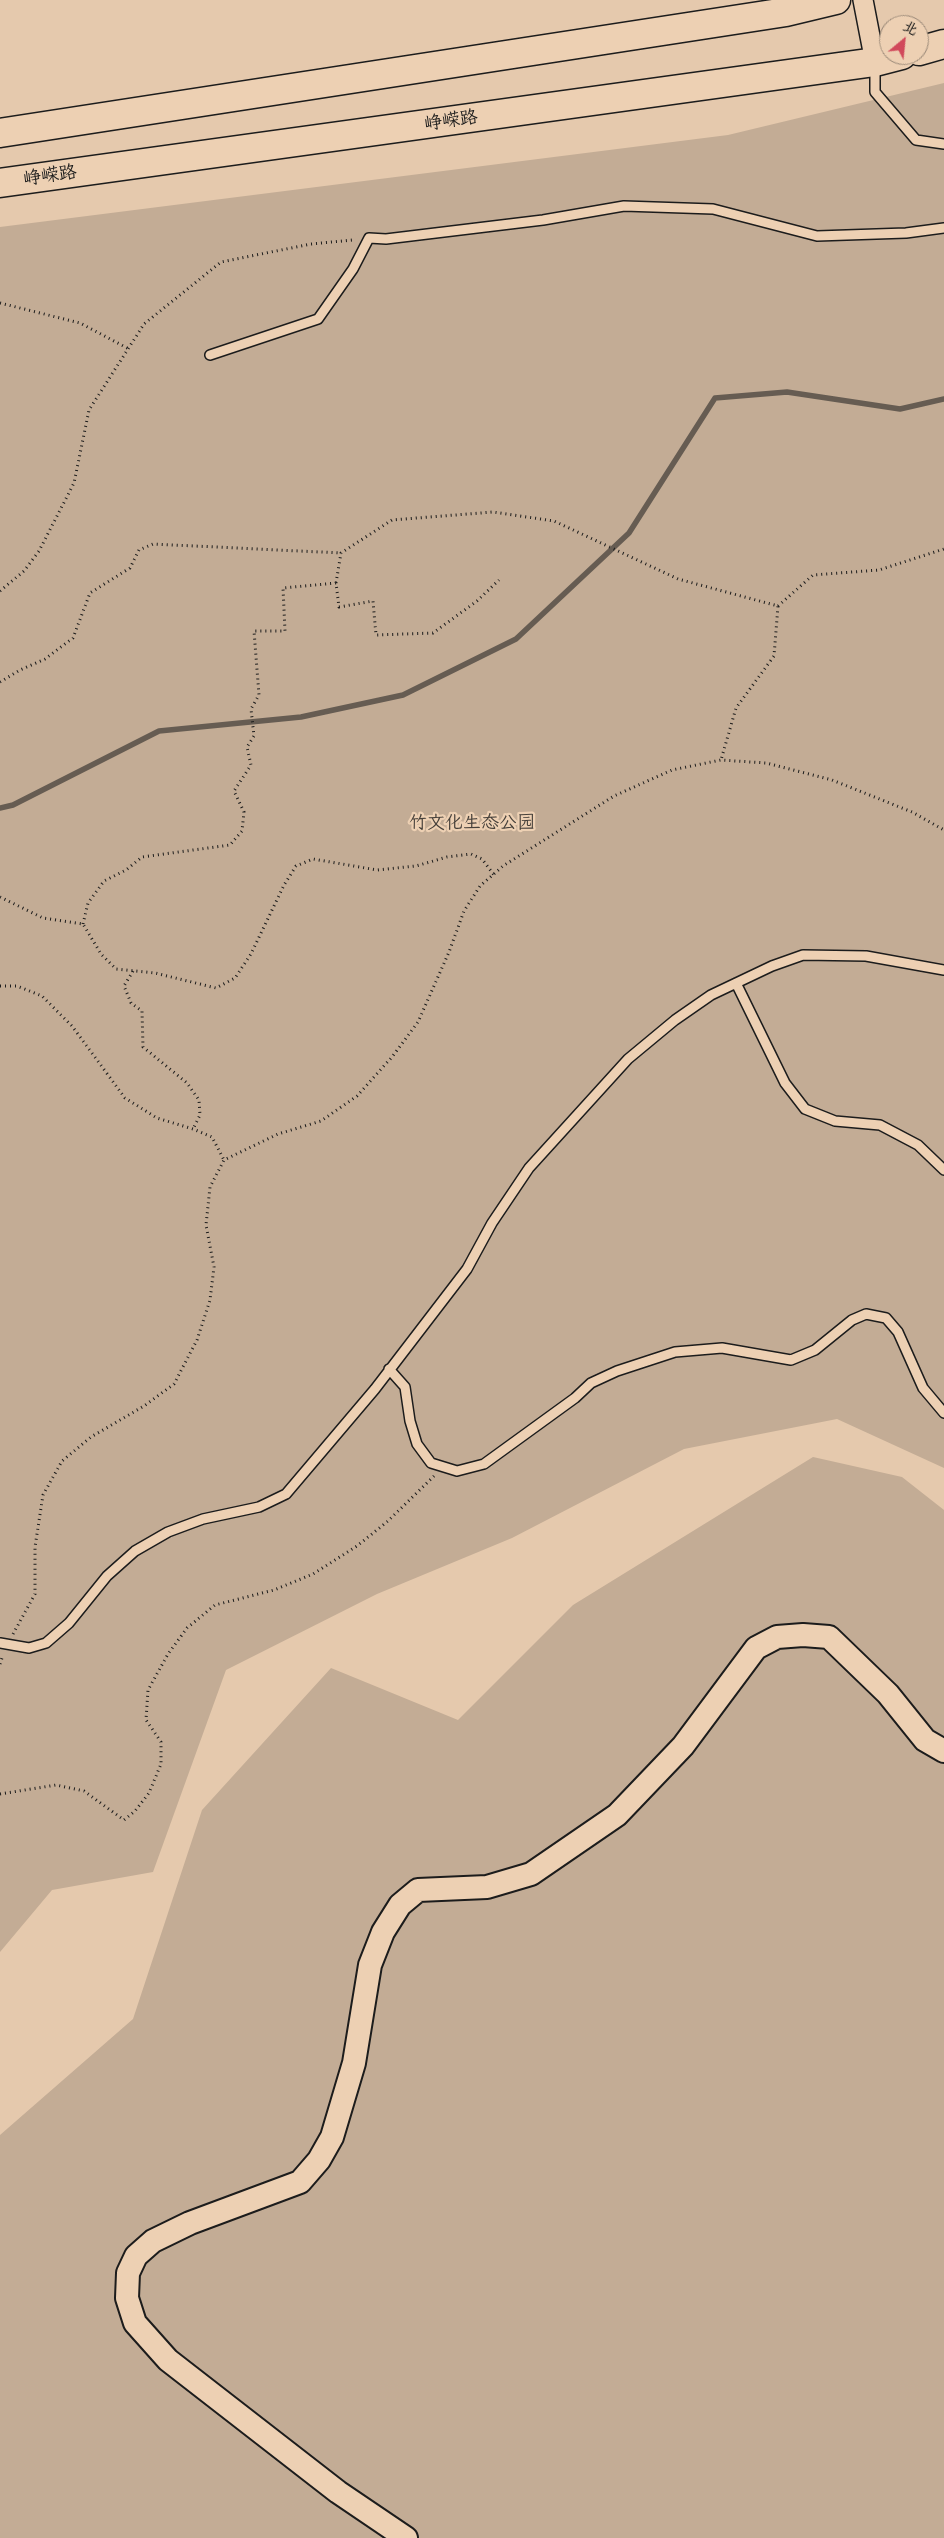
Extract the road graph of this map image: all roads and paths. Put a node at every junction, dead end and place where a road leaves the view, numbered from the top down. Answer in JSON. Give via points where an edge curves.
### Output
{"nodes":[{"id":1,"x":836,"y":0,"type":"edge"},
{"id":2,"x":863,"y":0,"type":"edge"},
{"id":3,"x":944,"y":44,"type":"edge"},
{"id":4,"x":929,"y":48,"type":"edge"},
{"id":5,"x":879,"y":61,"type":"edge"},
{"id":6,"x":875,"y":62,"type":"junction"},
{"id":7,"x":0,"y":133,"type":"edge"},
{"id":8,"x":944,"y":144,"type":"edge"},
{"id":9,"x":0,"y":183,"type":"edge"},
{"id":10,"x":944,"y":228,"type":"edge"},
{"id":11,"x":369,"y":238,"type":"junction"},
{"id":12,"x":0,"y":303,"type":"edge"},
{"id":13,"x":129,"y":349,"type":"junction"},
{"id":14,"x":210,"y":355,"type":"dead end"},
{"id":15,"x":944,"y":549,"type":"edge"},
{"id":16,"x":341,"y":553,"type":"junction"},
{"id":17,"x":499,"y":580,"type":"dead end"},
{"id":18,"x":336,"y":583,"type":"junction"},
{"id":19,"x":0,"y":591,"type":"edge"},
{"id":20,"x":778,"y":606,"type":"junction"},
{"id":21,"x":0,"y":682,"type":"edge"},
{"id":22,"x":721,"y":760,"type":"junction"},
{"id":23,"x":944,"y":830,"type":"edge"},
{"id":24,"x":494,"y":875,"type":"junction"},
{"id":25,"x":0,"y":897,"type":"edge"},
{"id":26,"x":83,"y":924,"type":"junction"},
{"id":27,"x":944,"y":970,"type":"edge"},
{"id":28,"x":133,"y":971,"type":"junction"},
{"id":29,"x":736,"y":983,"type":"junction"},
{"id":30,"x":0,"y":986,"type":"edge"},
{"id":31,"x":194,"y":1129,"type":"junction"},
{"id":32,"x":224,"y":1160,"type":"junction"},
{"id":33,"x":944,"y":1170,"type":"edge"},
{"id":34,"x":390,"y":1369,"type":"junction"},
{"id":35,"x":944,"y":1413,"type":"edge"},
{"id":36,"x":442,"y":1466,"type":"junction"},
{"id":37,"x":3,"y":1644,"type":"edge"},
{"id":38,"x":944,"y":1751,"type":"edge"},
{"id":39,"x":0,"y":1794,"type":"edge"},
{"id":40,"x":406,"y":2538,"type":"edge"}],
"edges":[{"from":1,"to":7,"type":"main road","via":[[786,12]]},
{"from":2,"to":6,"type":"street"},
{"from":3,"to":4,"type":"main road"},
{"from":5,"to":6,"type":"main road","name":"峥嵘路"},
{"from":6,"to":8,"type":"lane","via":[[875,92],[916,140]]},
{"from":6,"to":9,"type":"main road","name":"峥嵘路"},
{"from":10,"to":11,"type":"lane","via":[[906,233],[817,236],[713,209],[624,206],[543,220],[386,239]]},
{"from":11,"to":13,"type":"path","via":[[311,244],[221,262],[144,324]]},
{"from":11,"to":14,"type":"lane","via":[[353,269],[318,319]]},
{"from":12,"to":13,"type":"path","via":[[80,322]]},
{"from":13,"to":19,"type":"path","via":[[89,410],[74,483],[39,551],[24,571]]},
{"from":15,"to":20,"type":"path","via":[[879,570],[813,575]]},
{"from":16,"to":18,"type":"path"},
{"from":16,"to":20,"type":"path","via":[[392,520],[493,512],[554,521],[678,579]]},
{"from":16,"to":21,"type":"path","via":[[153,544],[139,550],[130,568],[90,593],[73,638],[45,659]]},
{"from":17,"to":18,"type":"path","via":[[477,601],[433,633],[376,635],[373,601],[339,607]]},
{"from":18,"to":26,"type":"path","via":[[283,588],[285,631],[254,632],[259,695],[252,710],[254,734],[247,747],[251,765],[234,791],[244,812],[242,832],[230,845],[142,857],[104,881],[88,903]]},
{"from":20,"to":22,"type":"path","via":[[774,656],[736,708]]},
{"from":22,"to":23,"type":"path","via":[[766,762],[832,780],[912,812]]},
{"from":22,"to":24,"type":"path","via":[[672,770],[614,796],[530,847]]},
{"from":24,"to":28,"type":"path","via":[[482,859],[471,854],[416,866],[377,870],[313,858],[296,866],[251,954],[235,978],[216,988]]},
{"from":24,"to":32,"type":"path","via":[[480,886],[464,911],[418,1022],[357,1096],[321,1121],[278,1134]]},
{"from":25,"to":26,"type":"path","via":[[43,918]]},
{"from":26,"to":28,"type":"path","via":[[101,954],[116,969]]},
{"from":27,"to":29,"type":"lane","via":[[866,956],[803,955]]},
{"from":28,"to":31,"type":"path","via":[[124,986],[131,1004],[142,1011],[143,1047],[187,1083],[199,1100],[200,1115]]},
{"from":29,"to":33,"type":"lane","via":[[785,1083],[806,1109],[836,1120],[880,1125],[918,1145]]},
{"from":29,"to":34,"type":"lane","via":[[711,995],[675,1020],[628,1059],[575,1116],[529,1168],[492,1223],[467,1269]]},
{"from":30,"to":31,"type":"path","via":[[17,986],[42,996],[72,1026],[125,1098],[157,1118]]},
{"from":31,"to":32,"type":"path","via":[[212,1137]]},
{"from":32,"to":37,"type":"path","via":[[210,1187],[206,1225],[214,1267],[210,1300],[197,1340],[174,1384],[91,1437],[62,1461],[43,1495],[35,1547],[34,1594]]},
{"from":34,"to":36,"type":"lane","via":[[406,1387],[410,1421],[417,1444],[431,1463]]},
{"from":34,"to":37,"type":"lane","via":[[286,1494],[259,1507],[203,1519],[168,1532],[135,1551],[107,1576],[69,1623],[46,1643],[30,1648]]},
{"from":35,"to":36,"type":"lane","via":[[923,1388],[898,1332],[886,1318],[866,1314],[852,1320],[815,1350],[791,1360],[722,1348],[675,1352],[650,1359],[591,1383],[484,1464],[457,1470]]},
{"from":36,"to":39,"type":"path","via":[[394,1515],[357,1546],[312,1574],[274,1590],[215,1605],[187,1628],[148,1690],[146,1720],[162,1742],[161,1764],[148,1793],[124,1820],[84,1791],[56,1785]]},
{"from":38,"to":40,"type":"street","via":[[925,1740],[888,1694],[829,1637],[777,1638],[756,1648],[683,1746],[617,1815],[531,1874],[487,1887],[418,1890],[400,1905],[383,1932],[370,1965],[354,2063],[335,2129],[319,2160],[300,2182],[190,2223],[153,2242],[136,2256],[128,2273],[126,2298],[135,2323],[168,2360],[338,2492]]}]}
